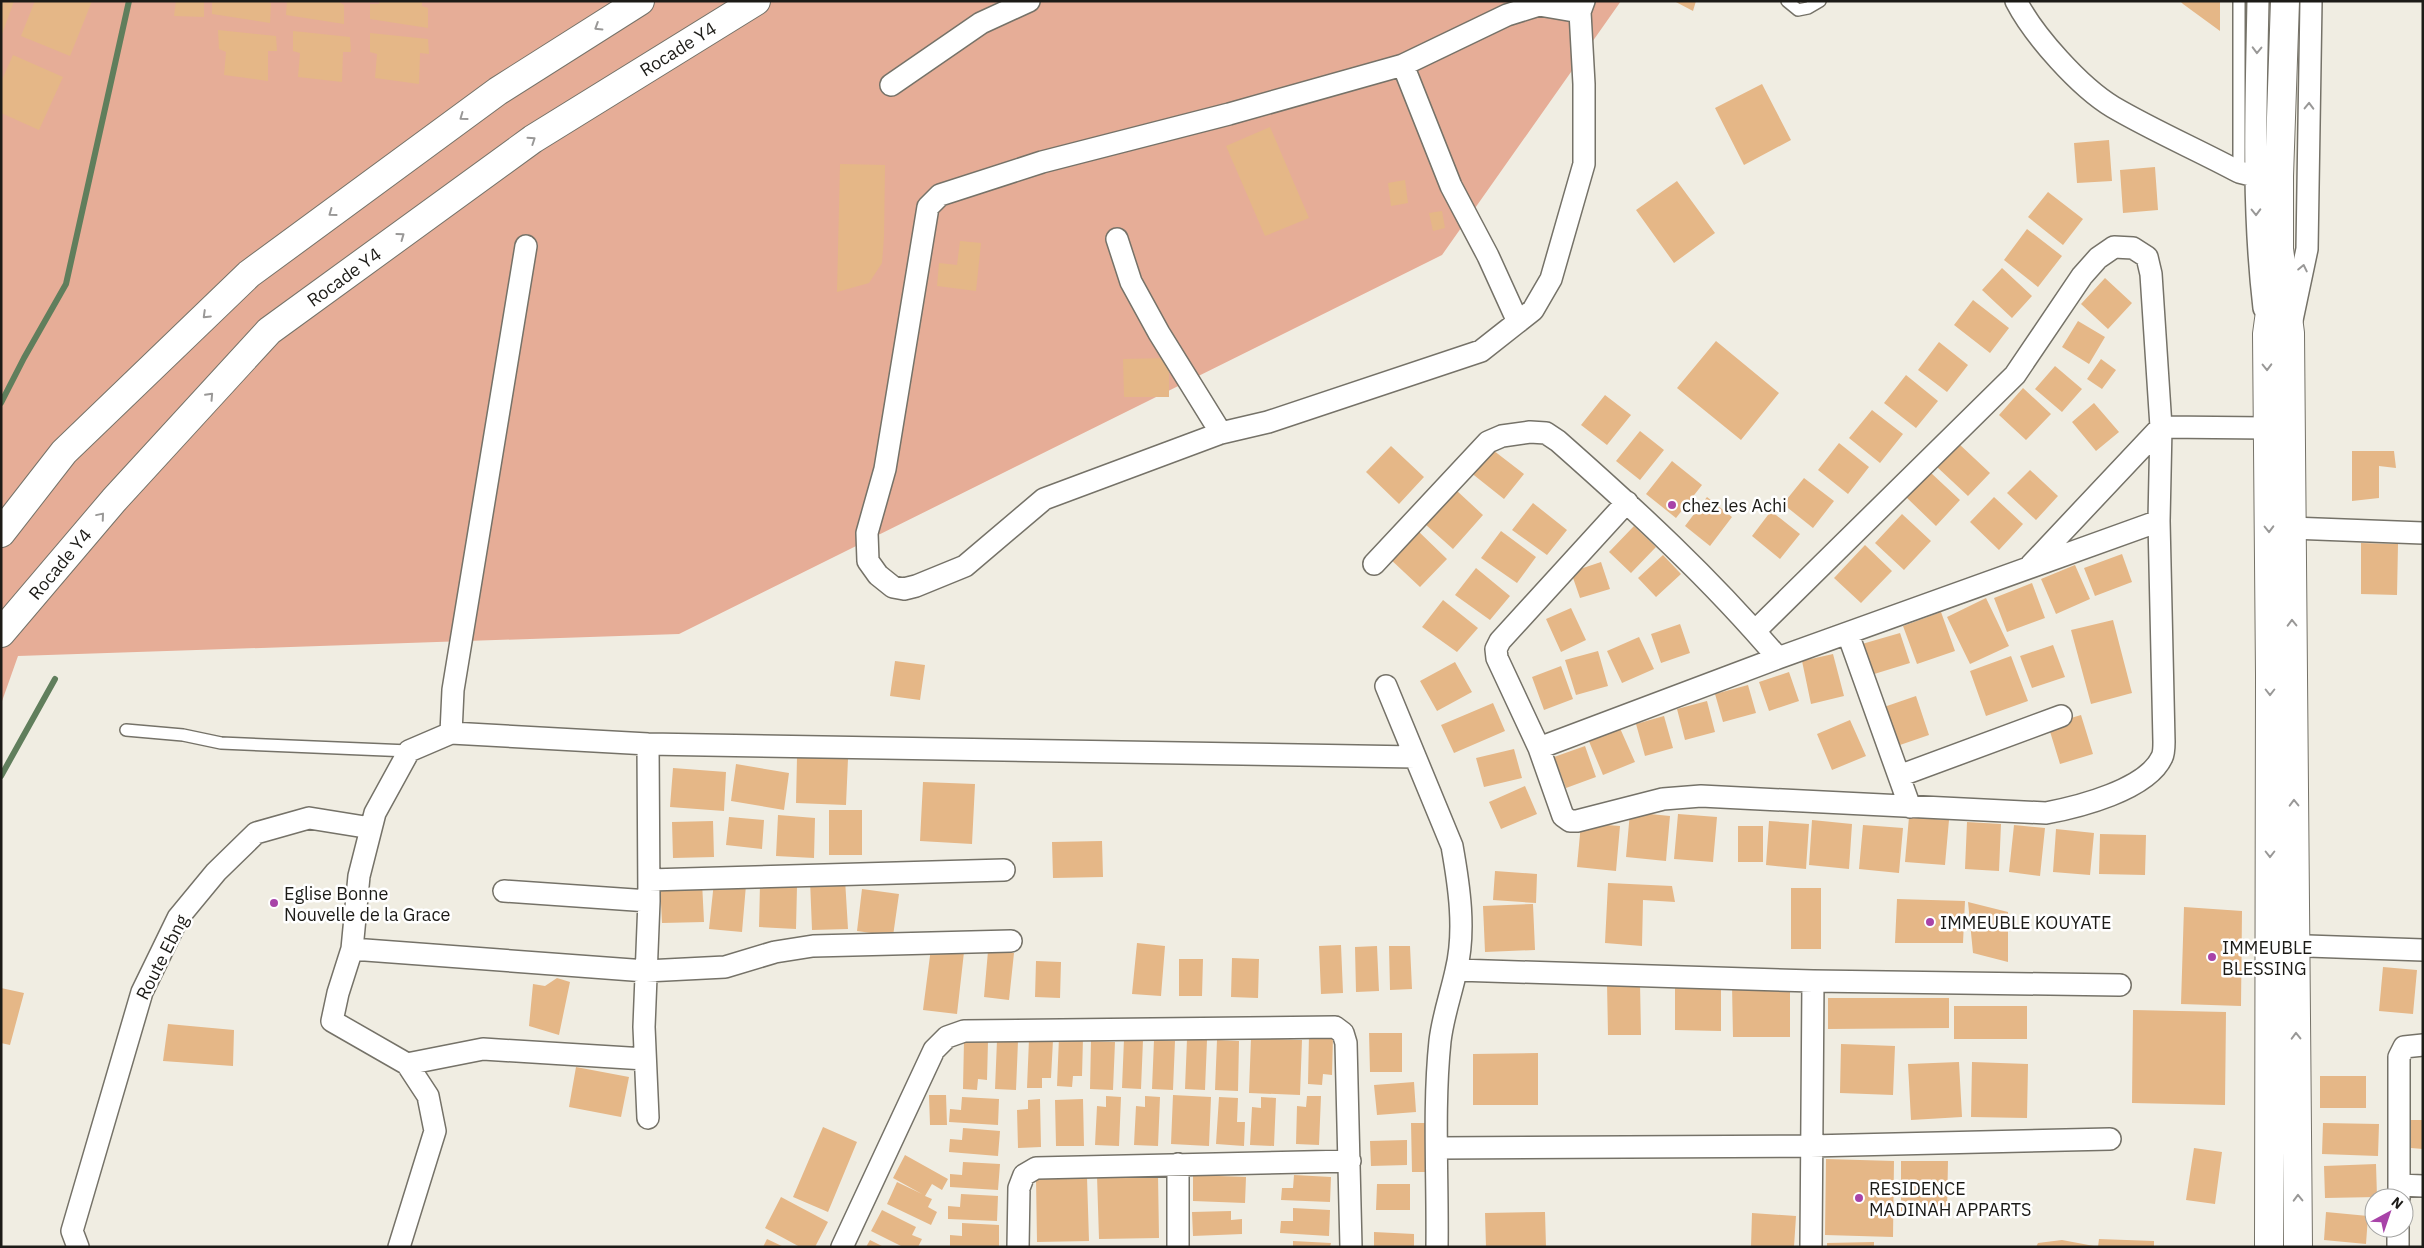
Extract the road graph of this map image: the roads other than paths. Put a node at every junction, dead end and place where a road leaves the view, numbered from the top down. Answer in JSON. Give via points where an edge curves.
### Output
{"nodes":[{"id":1,"x":640,"y":1,"type":"edge"},
{"id":2,"x":756,"y":1,"type":"edge"},
{"id":3,"x":1028,"y":1,"type":"edge"},
{"id":4,"x":1787,"y":1,"type":"edge"},
{"id":5,"x":1820,"y":1,"type":"edge"},
{"id":6,"x":2016,"y":1,"type":"edge"},
{"id":7,"x":2239,"y":1,"type":"edge"},
{"id":8,"x":2258,"y":1,"type":"edge"},
{"id":9,"x":2285,"y":1,"type":"edge"},
{"id":10,"x":2311,"y":1,"type":"edge"},
{"id":11,"x":1582,"y":7,"type":"edge"},
{"id":12,"x":1403,"y":65,"type":"junction"},
{"id":13,"x":891,"y":85,"type":"dead end"},
{"id":14,"x":2247,"y":174,"type":"junction"},
{"id":15,"x":1117,"y":239,"type":"dead end"},
{"id":16,"x":526,"y":246,"type":"dead end"},
{"id":17,"x":1518,"y":322,"type":"junction"},
{"id":18,"x":2278,"y":334,"type":"junction"},
{"id":19,"x":2161,"y":427,"type":"junction"},
{"id":20,"x":2268,"y":428,"type":"junction"},
{"id":21,"x":1221,"y":433,"type":"junction"},
{"id":22,"x":1627,"y":502,"type":"junction"},
{"id":23,"x":2159,"y":521,"type":"junction"},
{"id":24,"x":2291,"y":528,"type":"junction"},
{"id":25,"x":1,"y":533,"type":"edge"},
{"id":26,"x":2423,"y":533,"type":"edge"},
{"id":27,"x":1374,"y":564,"type":"dead end"},
{"id":28,"x":2028,"y":569,"type":"junction"},
{"id":29,"x":1755,"y":631,"type":"junction"},
{"id":30,"x":1,"y":633,"type":"edge"},
{"id":31,"x":1848,"y":634,"type":"junction"},
{"id":32,"x":1778,"y":658,"type":"junction"},
{"id":33,"x":1386,"y":686,"type":"dead end"},
{"id":34,"x":2061,"y":716,"type":"dead end"},
{"id":35,"x":126,"y":730,"type":"dead end"},
{"id":36,"x":451,"y":733,"type":"junction"},
{"id":37,"x":648,"y":744,"type":"junction"},
{"id":38,"x":1539,"y":748,"type":"junction"},
{"id":39,"x":409,"y":751,"type":"junction"},
{"id":40,"x":1415,"y":757,"type":"junction"},
{"id":41,"x":1899,"y":776,"type":"junction"},
{"id":42,"x":1910,"y":807,"type":"junction"},
{"id":43,"x":371,"y":828,"type":"junction"},
{"id":44,"x":1004,"y":870,"type":"dead end"},
{"id":45,"x":649,"y":880,"type":"junction"},
{"id":46,"x":504,"y":891,"type":"dead end"},
{"id":47,"x":649,"y":900,"type":"junction"},
{"id":48,"x":1011,"y":941,"type":"dead end"},
{"id":49,"x":2282,"y":945,"type":"junction"},
{"id":50,"x":352,"y":949,"type":"junction"},
{"id":51,"x":2423,"y":950,"type":"edge"},
{"id":52,"x":1457,"y":970,"type":"junction"},
{"id":53,"x":646,"y":971,"type":"junction"},
{"id":54,"x":1814,"y":981,"type":"junction"},
{"id":55,"x":2120,"y":985,"type":"dead end"},
{"id":56,"x":2423,"y":1045,"type":"edge"},
{"id":57,"x":645,"y":1059,"type":"junction"},
{"id":58,"x":407,"y":1064,"type":"junction"},
{"id":59,"x":648,"y":1118,"type":"dead end"},
{"id":60,"x":2110,"y":1139,"type":"dead end"},
{"id":61,"x":1810,"y":1146,"type":"junction"},
{"id":62,"x":1438,"y":1148,"type":"junction"},
{"id":63,"x":1350,"y":1161,"type":"junction"},
{"id":64,"x":1178,"y":1164,"type":"junction"},
{"id":65,"x":2399,"y":1188,"type":"edge"},
{"id":66,"x":78,"y":1247,"type":"edge"},
{"id":67,"x":399,"y":1247,"type":"edge"},
{"id":68,"x":842,"y":1247,"type":"edge"},
{"id":69,"x":1018,"y":1247,"type":"edge"},
{"id":70,"x":1178,"y":1247,"type":"edge"},
{"id":71,"x":1351,"y":1247,"type":"edge"},
{"id":72,"x":1437,"y":1247,"type":"edge"},
{"id":73,"x":1810,"y":1247,"type":"edge"},
{"id":74,"x":2269,"y":1247,"type":"edge"},
{"id":75,"x":2298,"y":1247,"type":"edge"}],
"edges":[{"from":1,"to":25,"type":"main road","one_way":true,"via":[[498,91],[249,274],[64,452]]},
{"from":30,"to":2,"type":"main road","name":"Rocade Y4","one_way":true,"via":[[114,500],[269,331],[533,139]]},
{"from":3,"to":13,"type":"street","via":[[981,24]]},
{"from":4,"to":5,"type":"lane","via":[[1798,10]]},
{"from":6,"to":14,"type":"street","via":[[2063,65],[2112,106]]},
{"from":7,"to":14,"type":"lane"},
{"from":8,"to":14,"type":"street","one_way":true},
{"from":9,"to":18,"type":"main road"},
{"from":18,"to":10,"type":"street","one_way":true,"via":[[2307,249]]},
{"from":11,"to":12,"type":"street","via":[[1539,5],[1507,15]]},
{"from":11,"to":17,"type":"street","via":[[1584,164],[1551,279],[1534,310]]},
{"from":12,"to":17,"type":"street","via":[[1451,186]]},
{"from":12,"to":21,"type":"street","via":[[1042,162],[940,195],[928,207],[885,469],[867,533],[868,561],[878,576],[893,588],[916,586],[965,566],[1044,499]]},
{"from":14,"to":18,"type":"street","one_way":true,"via":[[2257,247]]},
{"from":15,"to":21,"type":"street","via":[[1131,282]]},
{"from":16,"to":36,"type":"street","via":[[453,690]]},
{"from":17,"to":21,"type":"street","via":[[1481,351],[1268,422]]},
{"from":18,"to":20,"type":"main road","one_way":true},
{"from":18,"to":24,"type":"main road"},
{"from":19,"to":20,"type":"street"},
{"from":19,"to":23,"type":"street"},
{"from":19,"to":28,"type":"street"},
{"from":19,"to":29,"type":"street","via":[[2147,258],[2132,248],[2114,247],[2098,258],[2082,276],[2015,375]]},
{"from":20,"to":49,"type":"main road","one_way":true,"via":[[2270,675]]},
{"from":22,"to":27,"type":"street","via":[[1546,432],[1502,436],[1478,451]]},
{"from":22,"to":29,"type":"street"},
{"from":22,"to":38,"type":"street","via":[[1496,649],[1497,658]]},
{"from":23,"to":28,"type":"street"},
{"from":23,"to":42,"type":"street","via":[[2164,742],[2162,757],[2152,770],[2132,785],[2100,800],[2046,813]]},
{"from":24,"to":26,"type":"street"},
{"from":49,"to":24,"type":"main road","one_way":true},
{"from":28,"to":31,"type":"street"},
{"from":29,"to":32,"type":"street"},
{"from":31,"to":32,"type":"street"},
{"from":31,"to":41,"type":"street"},
{"from":32,"to":38,"type":"street"},
{"from":33,"to":40,"type":"street"},
{"from":34,"to":41,"type":"street"},
{"from":35,"to":39,"type":"lane","via":[[183,735],[221,743]]},
{"from":36,"to":37,"type":"street"},
{"from":36,"to":39,"type":"street"},
{"from":37,"to":40,"type":"street"},
{"from":37,"to":45,"type":"street"},
{"from":38,"to":42,"type":"street","via":[[1564,816],[1570,821],[1682,796]]},
{"from":39,"to":43,"type":"street","via":[[375,812]]},
{"from":40,"to":52,"type":"street","via":[[1452,846],[1461,926]]},
{"from":41,"to":42,"type":"street"},
{"from":43,"to":50,"type":"street","via":[[359,876]]},
{"from":43,"to":66,"type":"street","name":"Route Ebng","via":[[309,818],[256,833],[216,872],[178,918],[142,992],[72,1231]]},
{"from":44,"to":45,"type":"street"},
{"from":45,"to":47,"type":"street"},
{"from":46,"to":47,"type":"street"},
{"from":47,"to":53,"type":"street"},
{"from":48,"to":53,"type":"street","via":[[813,946],[775,952],[725,967]]},
{"from":49,"to":51,"type":"street"},
{"from":49,"to":74,"type":"main road"},
{"from":75,"to":49,"type":"main road","one_way":true},
{"from":50,"to":53,"type":"street"},
{"from":50,"to":58,"type":"street","via":[[332,1021]]},
{"from":52,"to":54,"type":"street"},
{"from":52,"to":62,"type":"street","via":[[1444,1010],[1440,1042]]},
{"from":53,"to":57,"type":"street"},
{"from":54,"to":55,"type":"street"},
{"from":54,"to":61,"type":"street"},
{"from":56,"to":65,"type":"street","via":[[2404,1047],[2399,1057]]},
{"from":57,"to":58,"type":"street","via":[[483,1049]]},
{"from":57,"to":59,"type":"street"},
{"from":58,"to":67,"type":"street","via":[[428,1096],[435,1131]]},
{"from":60,"to":61,"type":"street"},
{"from":61,"to":62,"type":"street"},
{"from":61,"to":73,"type":"street"},
{"from":62,"to":72,"type":"street"},
{"from":63,"to":64,"type":"street"},
{"from":63,"to":68,"type":"street","via":[[1346,1042],[1343,1033],[1335,1028],[964,1031],[947,1037],[934,1050]]},
{"from":63,"to":71,"type":"street"},
{"from":64,"to":69,"type":"street","via":[[1036,1168],[1024,1175],[1019,1188]]},
{"from":64,"to":70,"type":"street"}]}
